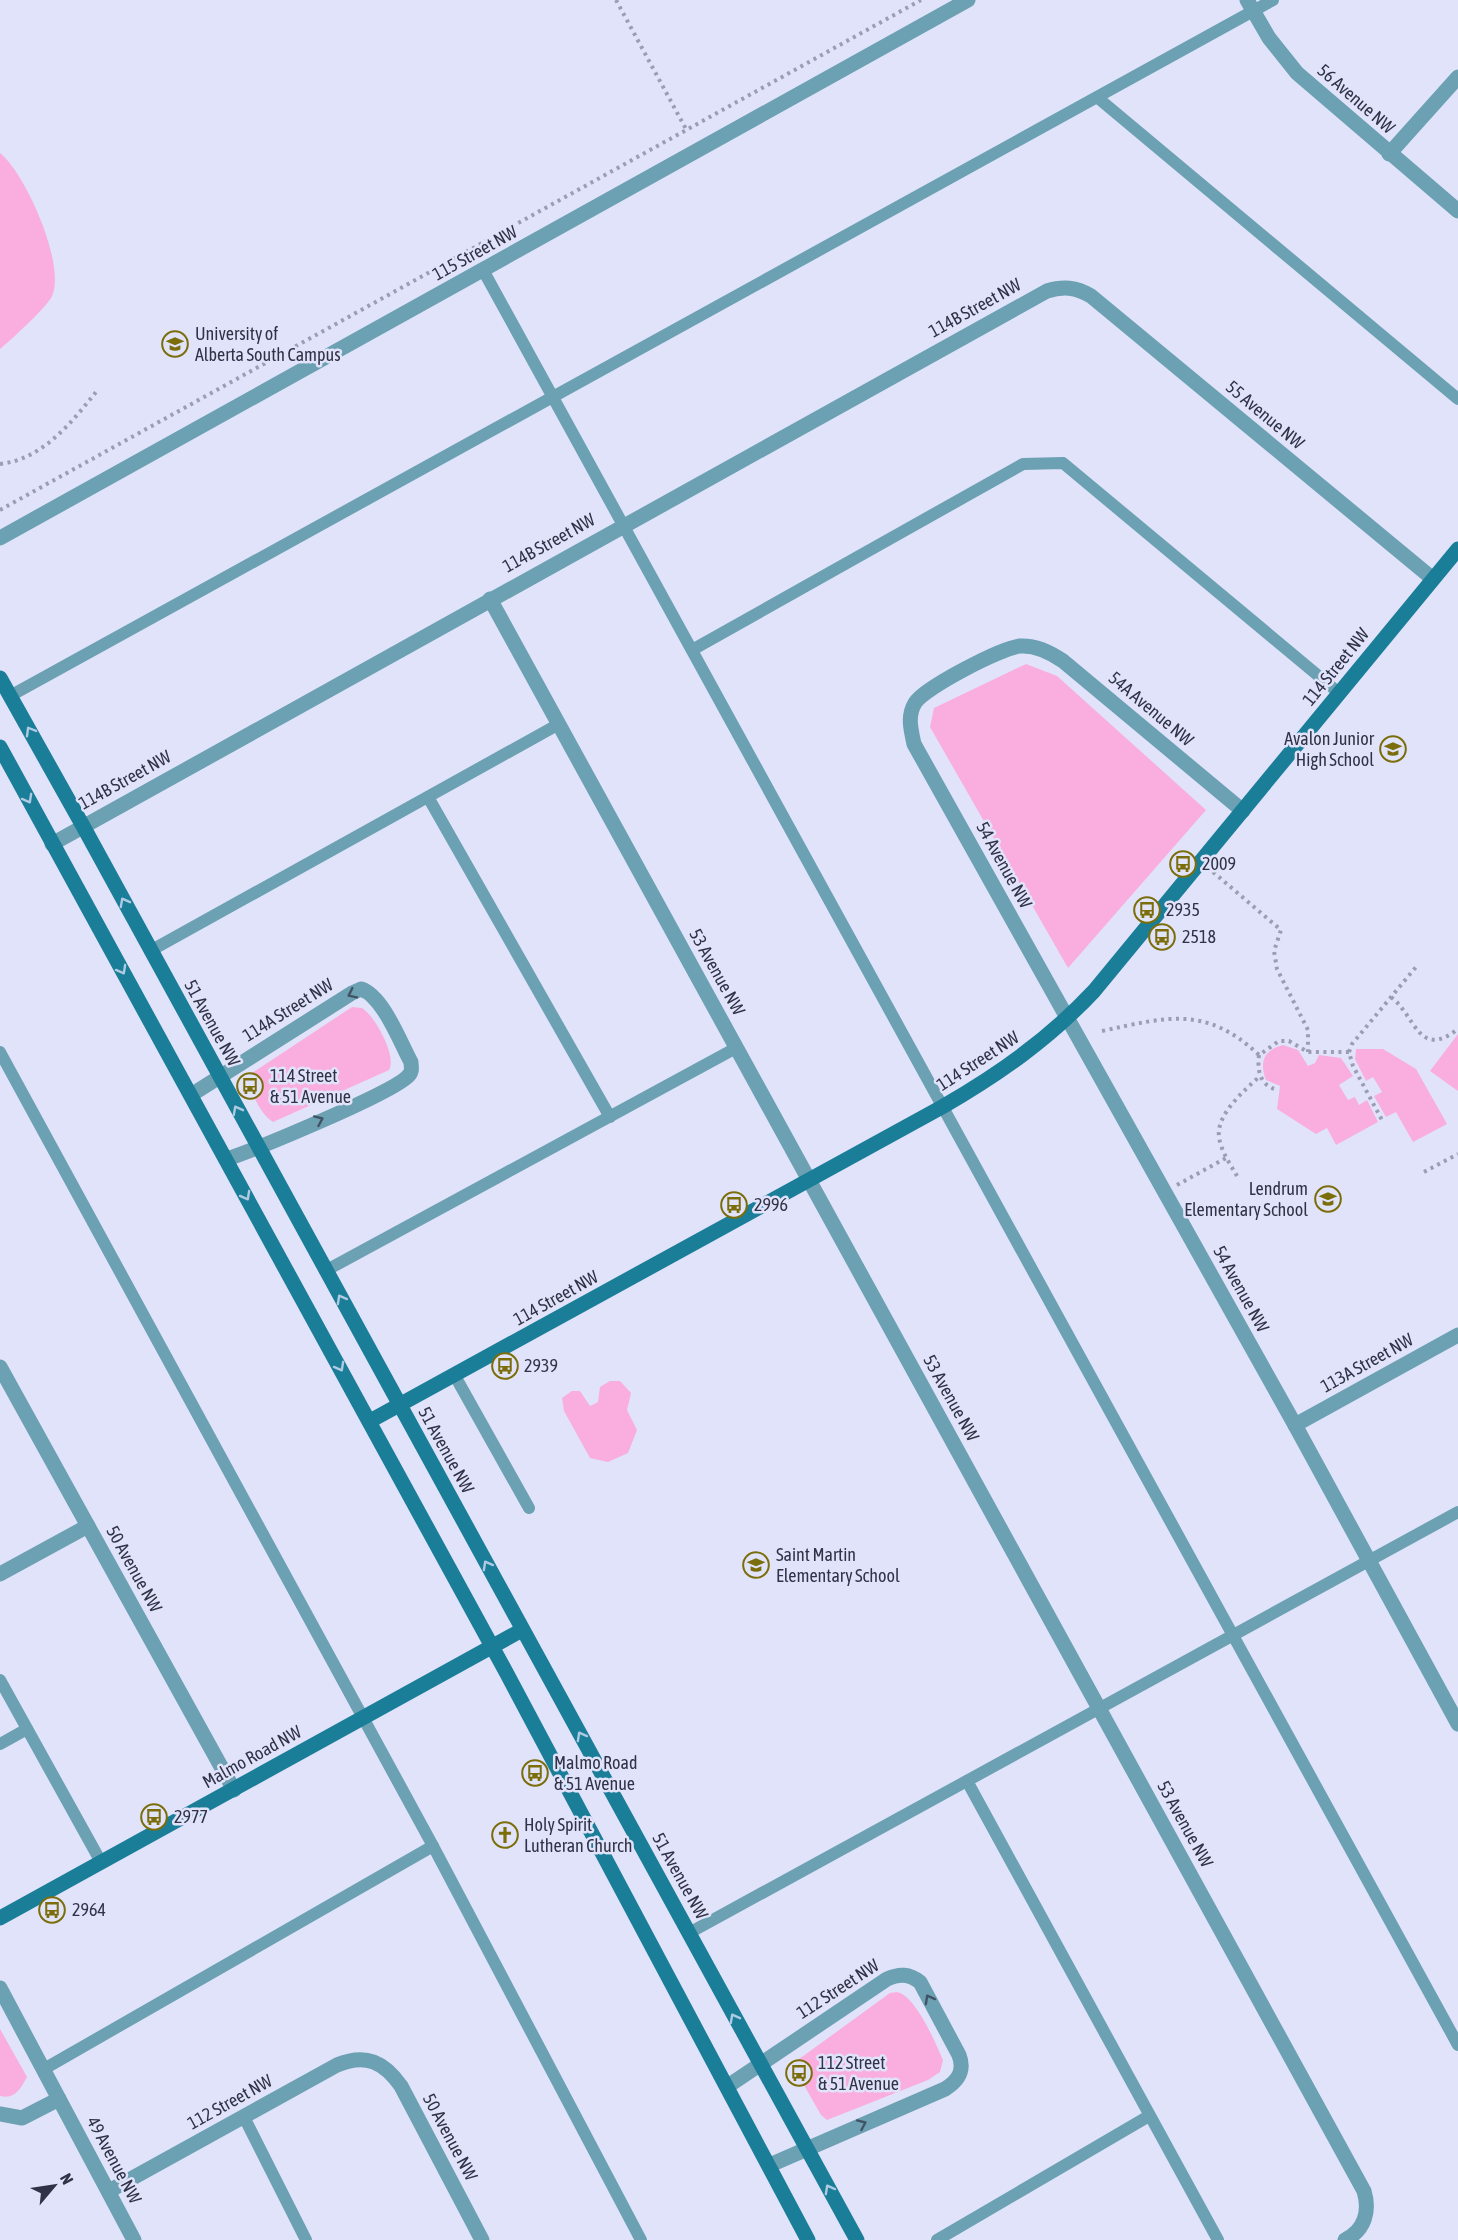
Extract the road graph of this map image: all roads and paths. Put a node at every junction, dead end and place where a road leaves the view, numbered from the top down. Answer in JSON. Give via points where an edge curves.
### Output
{"nodes":[{"id":1,"x":616,"y":0,"type":"edge"},
{"id":2,"x":921,"y":0,"type":"edge"},
{"id":3,"x":968,"y":0,"type":"edge"},
{"id":4,"x":1273,"y":0,"type":"edge"},
{"id":5,"x":1250,"y":5,"type":"edge"},
{"id":6,"x":1458,"y":77,"type":"edge"},
{"id":7,"x":1098,"y":98,"type":"junction"},
{"id":8,"x":687,"y":130,"type":"junction"},
{"id":9,"x":699,"y":150,"type":"junction"},
{"id":10,"x":1389,"y":154,"type":"junction"},
{"id":11,"x":1458,"y":211,"type":"edge"},
{"id":12,"x":483,"y":270,"type":"junction"},
{"id":13,"x":1069,"y":288,"type":"joint"},
{"id":14,"x":96,"y":392,"type":"dead end"},
{"id":15,"x":553,"y":396,"type":"junction"},
{"id":16,"x":1458,"y":399,"type":"edge"},
{"id":17,"x":0,"y":464,"type":"edge"},
{"id":18,"x":0,"y":510,"type":"edge"},
{"id":19,"x":622,"y":525,"type":"junction"},
{"id":20,"x":0,"y":538,"type":"edge"},
{"id":21,"x":1458,"y":549,"type":"edge"},
{"id":22,"x":1433,"y":579,"type":"junction"},
{"id":23,"x":490,"y":599,"type":"junction"},
{"id":24,"x":1029,"y":646,"type":"joint"},
{"id":25,"x":692,"y":650,"type":"junction"},
{"id":26,"x":0,"y":678,"type":"edge"},
{"id":27,"x":1340,"y":693,"type":"junction"},
{"id":28,"x":10,"y":696,"type":"junction"},
{"id":29,"x":559,"y":724,"type":"junction"},
{"id":30,"x":0,"y":747,"type":"edge"},
{"id":31,"x":428,"y":797,"type":"junction"},
{"id":32,"x":1243,"y":811,"type":"junction"},
{"id":33,"x":83,"y":826,"type":"junction"},
{"id":34,"x":52,"y":844,"type":"junction"},
{"id":35,"x":1201,"y":862,"type":"junction"},
{"id":36,"x":150,"y":951,"type":"junction"},
{"id":37,"x":1416,"y":967,"type":"dead end"},
{"id":38,"x":1391,"y":997,"type":"junction"},
{"id":39,"x":1068,"y":1018,"type":"junction"},
{"id":40,"x":1458,"y":1029,"type":"edge"},
{"id":41,"x":1102,"y":1031,"type":"dead end"},
{"id":42,"x":736,"y":1048,"type":"junction"},
{"id":43,"x":0,"y":1052,"type":"edge"},
{"id":44,"x":1308,"y":1052,"type":"junction"},
{"id":45,"x":1350,"y":1052,"type":"junction"},
{"id":46,"x":1259,"y":1055,"type":"junction"},
{"id":47,"x":219,"y":1077,"type":"junction"},
{"id":48,"x":1260,"y":1077,"type":"junction"},
{"id":49,"x":1278,"y":1090,"type":"dead end"},
{"id":50,"x":191,"y":1095,"type":"junction"},
{"id":51,"x":942,"y":1107,"type":"junction"},
{"id":52,"x":610,"y":1117,"type":"junction"},
{"id":53,"x":1382,"y":1120,"type":"dead end"},
{"id":54,"x":258,"y":1148,"type":"junction"},
{"id":55,"x":1458,"y":1154,"type":"edge"},
{"id":56,"x":1227,"y":1158,"type":"junction"},
{"id":57,"x":227,"y":1159,"type":"junction"},
{"id":58,"x":1424,"y":1172,"type":"dead end"},
{"id":59,"x":1237,"y":1176,"type":"dead end"},
{"id":60,"x":808,"y":1180,"type":"junction"},
{"id":61,"x":1165,"y":1192,"type":"junction"},
{"id":62,"x":325,"y":1271,"type":"junction"},
{"id":63,"x":1458,"y":1335,"type":"edge"},
{"id":64,"x":0,"y":1367,"type":"edge"},
{"id":65,"x":455,"y":1376,"type":"junction"},
{"id":66,"x":399,"y":1406,"type":"junction"},
{"id":67,"x":370,"y":1421,"type":"junction"},
{"id":68,"x":1295,"y":1425,"type":"junction"},
{"id":69,"x":529,"y":1508,"type":"dead end"},
{"id":70,"x":1458,"y":1512,"type":"edge"},
{"id":71,"x":88,"y":1526,"type":"junction"},
{"id":72,"x":1369,"y":1562,"type":"junction"},
{"id":73,"x":0,"y":1574,"type":"edge"},
{"id":74,"x":522,"y":1630,"type":"junction"},
{"id":75,"x":1233,"y":1634,"type":"junction"},
{"id":76,"x":492,"y":1647,"type":"junction"},
{"id":77,"x":0,"y":1680,"type":"edge"},
{"id":78,"x":1100,"y":1709,"type":"junction"},
{"id":79,"x":363,"y":1718,"type":"junction"},
{"id":80,"x":1458,"y":1724,"type":"edge"},
{"id":81,"x":27,"y":1729,"type":"junction"},
{"id":82,"x":0,"y":1744,"type":"edge"},
{"id":83,"x":967,"y":1781,"type":"junction"},
{"id":84,"x":234,"y":1790,"type":"junction"},
{"id":85,"x":433,"y":1846,"type":"junction"},
{"id":86,"x":101,"y":1862,"type":"junction"},
{"id":87,"x":0,"y":1918,"type":"edge"},
{"id":88,"x":689,"y":1933,"type":"junction"},
{"id":89,"x":0,"y":1988,"type":"edge"},
{"id":90,"x":1458,"y":2045,"type":"edge"},
{"id":91,"x":374,"y":2061,"type":"joint"},
{"id":92,"x":759,"y":2065,"type":"junction"},
{"id":93,"x":44,"y":2069,"type":"junction"},
{"id":94,"x":728,"y":2086,"type":"junction"},
{"id":95,"x":59,"y":2099,"type":"junction"},
{"id":96,"x":0,"y":2114,"type":"edge"},
{"id":97,"x":1149,"y":2116,"type":"junction"},
{"id":98,"x":244,"y":2117,"type":"junction"},
{"id":99,"x":807,"y":2149,"type":"junction"},
{"id":100,"x":770,"y":2165,"type":"junction"},
{"id":101,"x":109,"y":2192,"type":"junction"},
{"id":102,"x":134,"y":2240,"type":"edge"},
{"id":103,"x":306,"y":2240,"type":"edge"},
{"id":104,"x":482,"y":2240,"type":"edge"},
{"id":105,"x":641,"y":2240,"type":"edge"},
{"id":106,"x":808,"y":2240,"type":"edge"},
{"id":107,"x":857,"y":2240,"type":"edge"},
{"id":108,"x":937,"y":2240,"type":"edge"},
{"id":109,"x":1218,"y":2240,"type":"edge"},
{"id":110,"x":1346,"y":2240,"type":"edge"}],
"edges":[{"from":1,"to":8,"type":"path"},
{"from":2,"to":8,"type":"path"},
{"from":3,"to":9,"type":"street","name":"115 Street NW"},
{"from":4,"to":5,"type":"lane"},
{"from":5,"to":7,"type":"lane"},
{"from":5,"to":10,"type":"street","name":"56 Avenue NW","via":[[1269,38],[1297,73]]},
{"from":6,"to":10,"type":"street"},
{"from":7,"to":15,"type":"lane"},
{"from":7,"to":16,"type":"lane"},
{"from":8,"to":9,"type":"path"},
{"from":8,"to":18,"type":"path"},
{"from":9,"to":12,"type":"street","name":"115 Street NW"},
{"from":10,"to":11,"type":"street","name":"56 Avenue NW"},
{"from":12,"to":15,"type":"lane"},
{"from":12,"to":20,"type":"street","name":"115 Street NW"},
{"from":13,"to":19,"type":"street","name":"114B Street NW","via":[[1047,291]]},
{"from":13,"to":22,"type":"street","name":"55 Avenue NW","via":[[1091,296]]},
{"from":14,"to":17,"type":"path","via":[[53,440],[34,452]]},
{"from":15,"to":19,"type":"lane"},
{"from":15,"to":28,"type":"lane"},
{"from":19,"to":23,"type":"street","name":"114B Street NW"},
{"from":19,"to":25,"type":"lane"},
{"from":21,"to":22,"type":"main road","name":"114 Street NW"},
{"from":22,"to":27,"type":"main road","name":"114 Street NW"},
{"from":23,"to":29,"type":"street","name":"53 Avenue NW"},
{"from":23,"to":33,"type":"street","name":"114B Street NW"},
{"from":24,"to":32,"type":"street","name":"54A Avenue NW","via":[[1063,661]]},
{"from":24,"to":39,"type":"street","name":"54 Avenue NW","via":[[997,652],[925,692],[910,714],[914,744]]},
{"from":25,"to":27,"type":"lane","via":[[1023,464],[1063,463]]},
{"from":25,"to":51,"type":"lane"},
{"from":26,"to":28,"type":"main road","name":"51 Avenue NW"},
{"from":27,"to":32,"type":"main road","name":"114 Street NW"},
{"from":33,"to":28,"type":"main road","name":"51 Avenue NW","one_way":true},
{"from":29,"to":31,"type":"lane"},
{"from":29,"to":42,"type":"street","name":"53 Avenue NW"},
{"from":30,"to":34,"type":"main road","one_way":true},
{"from":31,"to":36,"type":"lane"},
{"from":31,"to":52,"type":"lane"},
{"from":32,"to":35,"type":"main road","name":"114 Street NW"},
{"from":33,"to":34,"type":"street","name":"114B Street NW"},
{"from":36,"to":33,"type":"main road","name":"51 Avenue NW","one_way":true},
{"from":34,"to":50,"type":"main road","one_way":true},
{"from":35,"to":39,"type":"main road","name":"114 Street NW"},
{"from":35,"to":44,"type":"path","via":[[1281,930],[1274,951],[1277,969],[1308,1030]]},
{"from":36,"to":47,"type":"main road","name":"51 Avenue NW"},
{"from":37,"to":38,"type":"path"},
{"from":38,"to":40,"type":"path","via":[[1404,1008],[1416,1031],[1426,1038],[1444,1039]]},
{"from":38,"to":45,"type":"path","via":[[1352,1044]]},
{"from":39,"to":51,"type":"main road","name":"114 Street NW","via":[[1003,1070]]},
{"from":39,"to":61,"type":"street","name":"54 Avenue NW"},
{"from":41,"to":46,"type":"path","via":[[1156,1019],[1185,1019],[1226,1028]]},
{"from":42,"to":52,"type":"lane"},
{"from":42,"to":60,"type":"street","name":"53 Avenue NW"},
{"from":43,"to":79,"type":"lane"},
{"from":44,"to":45,"type":"path"},
{"from":44,"to":46,"type":"path","via":[[1288,1041],[1279,1041]]},
{"from":45,"to":53,"type":"path"},
{"from":46,"to":48,"type":"path"},
{"from":47,"to":50,"type":"street","name":"114A Street NW"},
{"from":54,"to":47,"type":"main road","name":"51 Avenue NW","one_way":true},
{"from":54,"to":47,"type":"street","name":"114A Street NW","one_way":true,"via":[[408,1077],[411,1062],[384,1012],[370,992],[361,989]]},
{"from":48,"to":49,"type":"path"},
{"from":48,"to":56,"type":"path","via":[[1242,1092],[1220,1128],[1221,1146]]},
{"from":50,"to":57,"type":"main road"},
{"from":51,"to":60,"type":"main road","name":"114 Street NW"},
{"from":51,"to":75,"type":"lane"},
{"from":52,"to":62,"type":"lane"},
{"from":54,"to":57,"type":"street","name":"114A Street NW"},
{"from":54,"to":62,"type":"main road","name":"51 Avenue NW"},
{"from":55,"to":58,"type":"path"},
{"from":56,"to":59,"type":"path"},
{"from":56,"to":61,"type":"path"},
{"from":57,"to":67,"type":"main road","one_way":true},
{"from":60,"to":65,"type":"main road","name":"114 Street NW"},
{"from":60,"to":78,"type":"street","name":"53 Avenue NW"},
{"from":61,"to":68,"type":"street","name":"54 Avenue NW"},
{"from":66,"to":62,"type":"main road","name":"51 Avenue NW","one_way":true},
{"from":63,"to":68,"type":"street","name":"113A Street NW"},
{"from":64,"to":71,"type":"street","name":"50 Avenue NW"},
{"from":65,"to":66,"type":"main road","name":"114 Street NW"},
{"from":65,"to":69,"type":"lane"},
{"from":66,"to":67,"type":"main road","name":"114 Street NW"},
{"from":74,"to":66,"type":"main road","name":"51 Avenue NW","one_way":true},
{"from":67,"to":76,"type":"main road"},
{"from":68,"to":72,"type":"street","name":"54 Avenue NW"},
{"from":70,"to":72,"type":"lane"},
{"from":71,"to":73,"type":"street"},
{"from":71,"to":84,"type":"street","name":"50 Avenue NW"},
{"from":72,"to":75,"type":"lane"},
{"from":72,"to":80,"type":"street","name":"54 Avenue NW"},
{"from":74,"to":76,"type":"main road","name":"Malmo Road NW"},
{"from":88,"to":74,"type":"main road","name":"51 Avenue NW","one_way":true},
{"from":75,"to":78,"type":"lane"},
{"from":75,"to":90,"type":"lane"},
{"from":76,"to":79,"type":"main road","name":"Malmo Road NW"},
{"from":76,"to":94,"type":"main road"},
{"from":77,"to":81,"type":"lane"},
{"from":78,"to":83,"type":"lane"},
{"from":78,"to":110,"type":"street","name":"53 Avenue NW","via":[[1364,2191],[1365,2220]]},
{"from":79,"to":84,"type":"main road","name":"Malmo Road NW"},
{"from":79,"to":85,"type":"lane"},
{"from":81,"to":82,"type":"lane"},
{"from":81,"to":86,"type":"lane"},
{"from":83,"to":88,"type":"lane"},
{"from":83,"to":97,"type":"lane"},
{"from":84,"to":86,"type":"main road","name":"Malmo Road NW"},
{"from":85,"to":93,"type":"lane"},
{"from":85,"to":105,"type":"lane"},
{"from":86,"to":87,"type":"main road","name":"Malmo Road NW"},
{"from":92,"to":88,"type":"main road","name":"51 Avenue NW","one_way":true},
{"from":89,"to":93,"type":"street","name":"49 Avenue NW"},
{"from":91,"to":98,"type":"street","name":"112 Street NW","via":[[359,2059],[338,2065]]},
{"from":91,"to":104,"type":"street","name":"50 Avenue NW","via":[[384,2066],[401,2086]]},
{"from":92,"to":94,"type":"street","name":"112 Street NW"},
{"from":92,"to":99,"type":"main road","name":"51 Avenue NW"},
{"from":99,"to":92,"type":"street","name":"112 Street NW","one_way":true,"via":[[945,2089],[958,2079],[959,2055],[920,1982],[904,1975],[887,1979]]},
{"from":93,"to":95,"type":"street","name":"49 Avenue NW"},
{"from":94,"to":100,"type":"main road"},
{"from":95,"to":96,"type":"street","via":[[21,2118]]},
{"from":95,"to":101,"type":"street","name":"49 Avenue NW"},
{"from":97,"to":108,"type":"lane"},
{"from":97,"to":109,"type":"lane"},
{"from":98,"to":101,"type":"street","name":"112 Street NW"},
{"from":98,"to":103,"type":"lane"},
{"from":99,"to":100,"type":"street","name":"112 Street NW"},
{"from":107,"to":99,"type":"main road","name":"51 Avenue NW","one_way":true},
{"from":100,"to":106,"type":"main road"},
{"from":101,"to":102,"type":"street","name":"49 Avenue NW"}]}
